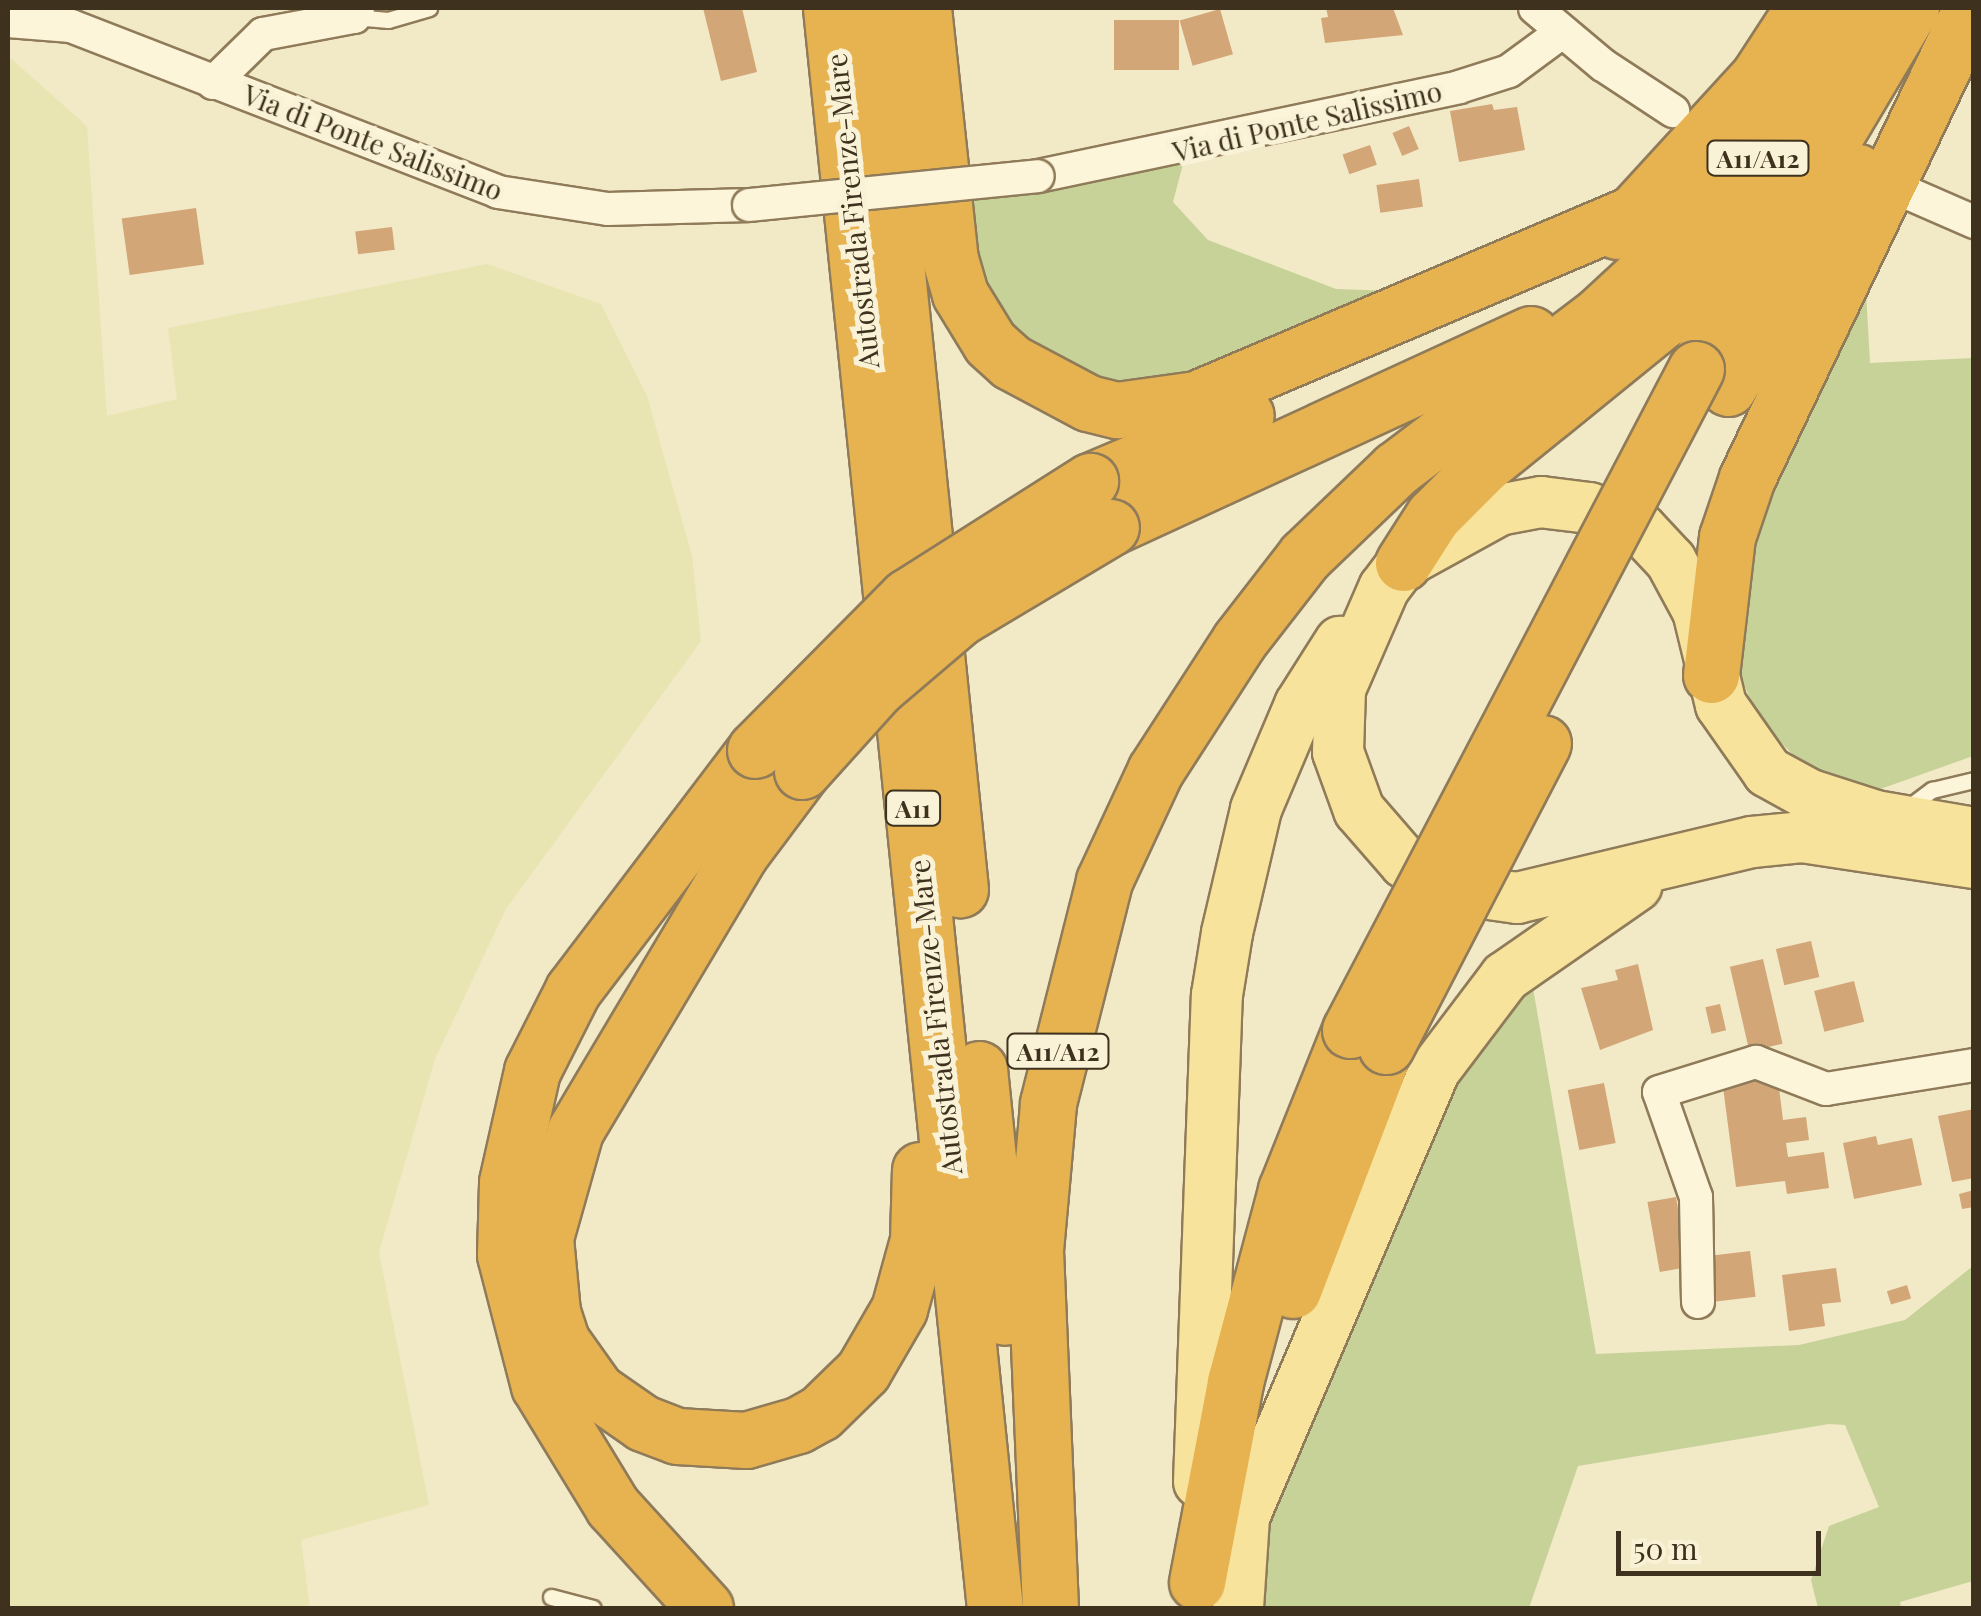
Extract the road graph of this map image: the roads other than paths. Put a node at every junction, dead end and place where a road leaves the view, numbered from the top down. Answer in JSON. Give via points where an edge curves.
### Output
{"nodes":[{"id":1,"x":429,"y":8,"type":"edge"},
{"id":2,"x":831,"y":8,"type":"edge"},
{"id":3,"x":870,"y":8,"type":"edge"},
{"id":4,"x":923,"y":8,"type":"edge"},
{"id":5,"x":1535,"y":8,"type":"edge"},
{"id":6,"x":1803,"y":8,"type":"edge"},
{"id":7,"x":1859,"y":8,"type":"edge"},
{"id":8,"x":1911,"y":8,"type":"edge"},
{"id":9,"x":1959,"y":8,"type":"edge"},
{"id":10,"x":1971,"y":8,"type":"edge"},
{"id":11,"x":356,"y":12,"type":"edge"},
{"id":12,"x":8,"y":22,"type":"edge"},
{"id":13,"x":1562,"y":32,"type":"junction"},
{"id":14,"x":213,"y":83,"type":"junction"},
{"id":15,"x":1674,"y":111,"type":"dead end"},
{"id":16,"x":1803,"y":182,"type":"junction"},
{"id":17,"x":1910,"y":194,"type":"dead end"},
{"id":18,"x":1643,"y":209,"type":"junction"},
{"id":19,"x":1974,"y":222,"type":"edge"},
{"id":20,"x":1631,"y":288,"type":"junction"},
{"id":21,"x":1712,"y":378,"type":"junction"},
{"id":22,"x":1101,"y":504,"type":"junction"},
{"id":23,"x":1394,"y":575,"type":"junction"},
{"id":24,"x":1711,"y":674,"type":"junction"},
{"id":25,"x":779,"y":761,"type":"junction"},
{"id":26,"x":1974,"y":780,"type":"edge"},
{"id":27,"x":914,"y":813,"type":"junction"},
{"id":28,"x":1892,"y":819,"type":"junction"},
{"id":29,"x":1974,"y":833,"type":"edge"},
{"id":30,"x":1678,"y":859,"type":"junction"},
{"id":31,"x":1974,"y":863,"type":"edge"},
{"id":32,"x":1368,"y":1038,"type":"junction"},
{"id":33,"x":1974,"y":1065,"type":"edge"},
{"id":34,"x":1698,"y":1302,"type":"dead end"},
{"id":35,"x":1244,"y":1518,"type":"junction"},
{"id":36,"x":551,"y":1596,"type":"dead end"},
{"id":37,"x":1211,"y":1600,"type":"edge"},
{"id":38,"x":593,"y":1608,"type":"edge"},
{"id":39,"x":705,"y":1608,"type":"edge"},
{"id":40,"x":996,"y":1608,"type":"edge"},
{"id":41,"x":1034,"y":1608,"type":"edge"},
{"id":42,"x":1050,"y":1608,"type":"edge"}],
"edges":[{"from":1,"to":11,"type":"lane","via":[[388,20]]},
{"from":2,"to":27,"type":"highway","name":"Autostrada Firenze-Mare","number":"A11"},
{"from":3,"to":41,"type":"highway","name":"Autostrada Firenze-Mare","number":"A11"},
{"from":4,"to":18,"type":"highway","via":[[950,258],[960,294],[1011,362],[1088,403],[1117,410],[1196,399]]},
{"from":5,"to":13,"type":"street"},
{"from":6,"to":18,"type":"highway","number":"A11/A12","via":[[1758,77]]},
{"from":7,"to":20,"type":"highway","number":"A11/A12","via":[[1751,167]]},
{"from":8,"to":16,"type":"highway","via":[[1863,95]]},
{"from":9,"to":21,"type":"highway"},
{"from":10,"to":24,"type":"highway","via":[[1747,478],[1727,537]]},
{"from":11,"to":14,"type":"street","via":[[263,34]]},
{"from":12,"to":14,"type":"street","name":"Via di Ponte Salissimo","via":[[72,26]]},
{"from":13,"to":14,"type":"street","name":"Via di Ponte Salissimo","bridge":true,"via":[[1509,71],[1459,87],[1038,176],[749,205],[608,210],[498,192]]},
{"from":13,"to":15,"type":"street"},
{"from":16,"to":21,"type":"highway"},
{"from":16,"to":23,"type":"highway","via":[[1664,319],[1484,465],[1433,516]]},
{"from":17,"to":19,"type":"street"},
{"from":18,"to":22,"type":"highway","number":"A11/A12","via":[[1573,264]]},
{"from":20,"to":22,"type":"highway"},
{"from":20,"to":42,"type":"highway","number":"A11/A12","via":[[1396,469],[1305,556],[1190,714],[1126,829],[1064,1017],[1039,1178],[1036,1306]]},
{"from":21,"to":32,"type":"highway","bridge":true},
{"from":22,"to":25,"type":"highway","number":"A11/A12","bridge":true,"via":[[907,597]]},
{"from":23,"to":24,"type":"main road","via":[[1482,517],[1516,506],[1566,504],[1610,515],[1640,529],[1671,560],[1698,612]]},
{"from":23,"to":30,"type":"main road","via":[[1340,689],[1338,752],[1359,810],[1404,863],[1440,885],[1502,899]]},
{"from":23,"to":37,"type":"main road","via":[[1324,663],[1300,705],[1256,810],[1227,932],[1212,1090]]},
{"from":24,"to":28,"type":"main road","via":[[1733,728],[1768,772],[1808,794]]},
{"from":25,"to":27,"type":"highway","via":[[740,854],[575,1131],[550,1204],[546,1267],[562,1342],[597,1391],[660,1430],[722,1442],[798,1425],[863,1371],[899,1309],[920,1215],[908,989]]},
{"from":25,"to":39,"type":"highway","number":"A11/A12","via":[[573,990],[526,1087],[507,1182],[505,1255],[539,1386],[613,1507]]},
{"from":26,"to":28,"type":"lane","via":[[1932,790]]},
{"from":27,"to":40,"type":"highway","name":"Autostrada Firenze-Mare","number":"A11"},
{"from":28,"to":29,"type":"main road"},
{"from":30,"to":31,"type":"main road","via":[[1802,837]]},
{"from":30,"to":35,"type":"main road","via":[[1534,953],[1483,1002],[1450,1046],[1334,1294]]},
{"from":32,"to":35,"type":"highway","via":[[1277,1343]]},
{"from":32,"to":37,"type":"highway","via":[[1286,1190],[1235,1382]]},
{"from":33,"to":34,"type":"street","via":[[1826,1089],[1756,1062],[1660,1092],[1696,1197]]},
{"from":35,"to":37,"type":"main road"},
{"from":36,"to":38,"type":"lane"}]}
